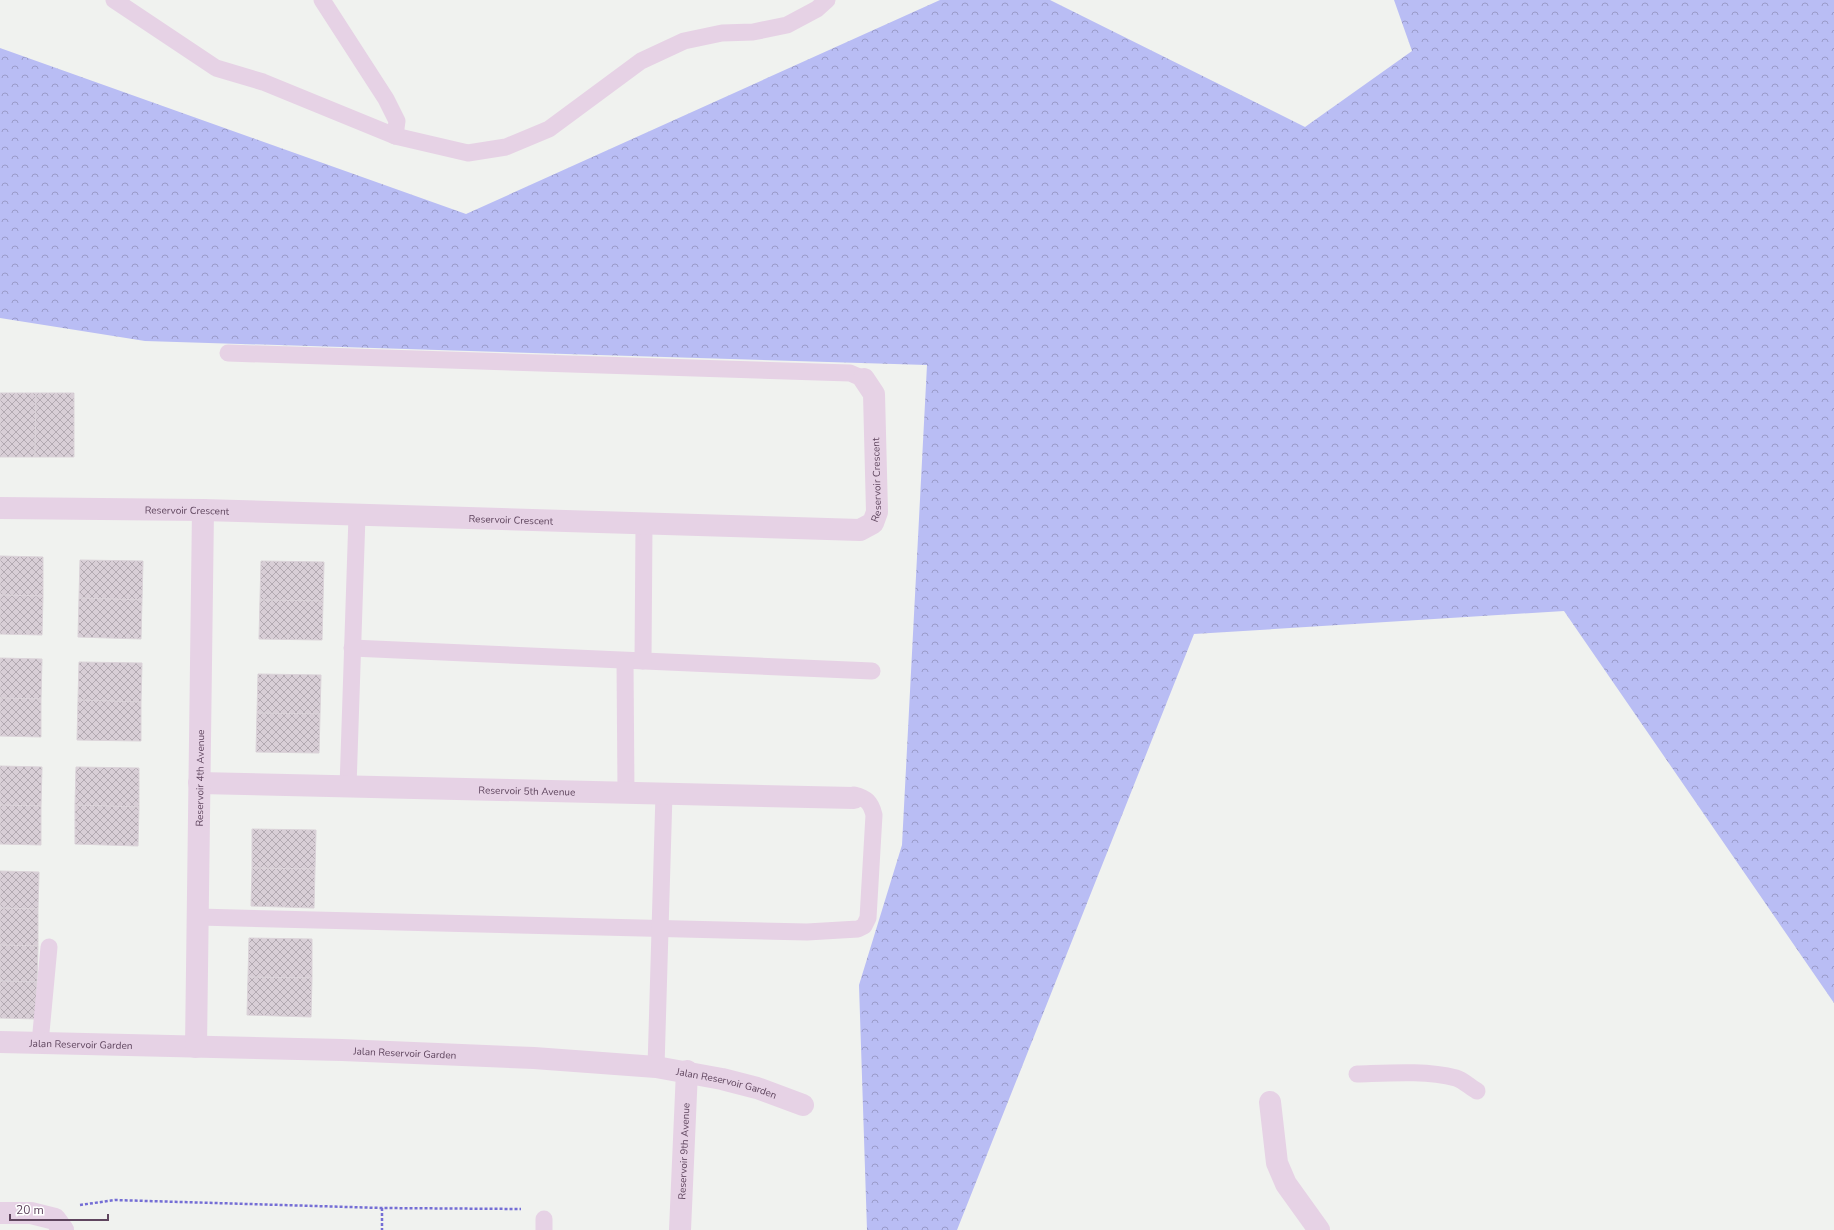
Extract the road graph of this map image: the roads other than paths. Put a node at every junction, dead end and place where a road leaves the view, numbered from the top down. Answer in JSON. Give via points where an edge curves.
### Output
{"nodes":[{"id":1,"x":114,"y":0,"type":"edge"},
{"id":2,"x":322,"y":0,"type":"edge"},
{"id":3,"x":827,"y":0,"type":"edge"},
{"id":4,"x":395,"y":136,"type":"junction"},
{"id":5,"x":228,"y":353,"type":"dead end"},
{"id":6,"x":864,"y":380,"type":"joint"},
{"id":7,"x":0,"y":508,"type":"edge"},
{"id":8,"x":203,"y":510,"type":"junction"},
{"id":9,"x":356,"y":516,"type":"junction"},
{"id":10,"x":644,"y":525,"type":"junction"},
{"id":11,"x":352,"y":648,"type":"junction"},
{"id":12,"x":625,"y":661,"type":"junction"},
{"id":13,"x":643,"y":661,"type":"junction"},
{"id":14,"x":872,"y":671,"type":"dead end"},
{"id":15,"x":199,"y":783,"type":"junction"},
{"id":16,"x":348,"y":787,"type":"junction"},
{"id":17,"x":626,"y":793,"type":"junction"},
{"id":18,"x":664,"y":794,"type":"junction"},
{"id":19,"x":854,"y":798,"type":"joint"},
{"id":20,"x":198,"y":917,"type":"junction"},
{"id":21,"x":660,"y":928,"type":"junction"},
{"id":22,"x":49,"y":947,"type":"dead end"},
{"id":23,"x":0,"y":1042,"type":"edge"},
{"id":24,"x":40,"y":1043,"type":"junction"},
{"id":25,"x":196,"y":1047,"type":"junction"},
{"id":26,"x":656,"y":1067,"type":"junction"},
{"id":27,"x":687,"y":1071,"type":"junction"},
{"id":28,"x":1357,"y":1074,"type":"dead end"},
{"id":29,"x":1477,"y":1091,"type":"dead end"},
{"id":30,"x":1270,"y":1102,"type":"dead end"},
{"id":31,"x":804,"y":1105,"type":"dead end"},
{"id":32,"x":0,"y":1213,"type":"edge"},
{"id":33,"x":63,"y":1230,"type":"edge"},
{"id":34,"x":680,"y":1230,"type":"edge"},
{"id":35,"x":1319,"y":1230,"type":"edge"}],
"edges":[{"from":1,"to":4,"type":"lane","via":[[216,68],[263,82]]},
{"from":2,"to":4,"type":"lane","via":[[386,99],[397,121]]},
{"from":3,"to":4,"type":"lane","via":[[787,25],[684,41],[641,61],[550,129],[506,147],[468,153]]},
{"from":5,"to":6,"type":"lane","via":[[850,374]]},
{"from":6,"to":10,"type":"street","name":"Reservoir Crescent","via":[[874,394],[877,512],[873,523],[860,530]]},
{"from":7,"to":8,"type":"street","name":"Reservoir Crescent"},
{"from":8,"to":9,"type":"street","name":"Reservoir Crescent"},
{"from":8,"to":15,"type":"street","name":"Reservoir 4th Avenue"},
{"from":9,"to":10,"type":"street","name":"Reservoir Crescent"},
{"from":9,"to":11,"type":"lane"},
{"from":10,"to":13,"type":"lane"},
{"from":11,"to":12,"type":"lane"},
{"from":11,"to":16,"type":"lane"},
{"from":12,"to":13,"type":"lane"},
{"from":12,"to":17,"type":"lane"},
{"from":13,"to":14,"type":"lane"},
{"from":15,"to":16,"type":"street","name":"Reservoir 5th Avenue"},
{"from":15,"to":20,"type":"street","name":"Reservoir 4th Avenue"},
{"from":16,"to":17,"type":"street","name":"Reservoir 5th Avenue"},
{"from":17,"to":18,"type":"street","name":"Reservoir 5th Avenue"},
{"from":18,"to":19,"type":"street","name":"Reservoir 5th Avenue"},
{"from":18,"to":21,"type":"lane"},
{"from":19,"to":21,"type":"lane","via":[[854,795],[864,798],[871,805],[874,815],[868,918],[864,926],[851,930],[807,932]]},
{"from":20,"to":21,"type":"lane"},
{"from":20,"to":25,"type":"street","name":"Reservoir 4th Avenue"},
{"from":21,"to":26,"type":"lane"},
{"from":22,"to":24,"type":"lane"},
{"from":23,"to":24,"type":"street","name":"Jalan Reservoir Garden"},
{"from":24,"to":25,"type":"street","name":"Jalan Reservoir Garden"},
{"from":25,"to":26,"type":"street","name":"Jalan Reservoir Garden","via":[[534,1058]]},
{"from":26,"to":27,"type":"street","name":"Jalan Reservoir Garden"},
{"from":27,"to":31,"type":"street","name":"Jalan Reservoir Garden","via":[[757,1088]]},
{"from":27,"to":34,"type":"street","name":"Reservoir 9th Avenue"},
{"from":28,"to":29,"type":"lane","via":[[1428,1074],[1457,1079]]},
{"from":30,"to":35,"type":"street","via":[[1277,1163],[1286,1184]]},
{"from":32,"to":33,"type":"street","via":[[31,1213],[55,1219]]}]}
